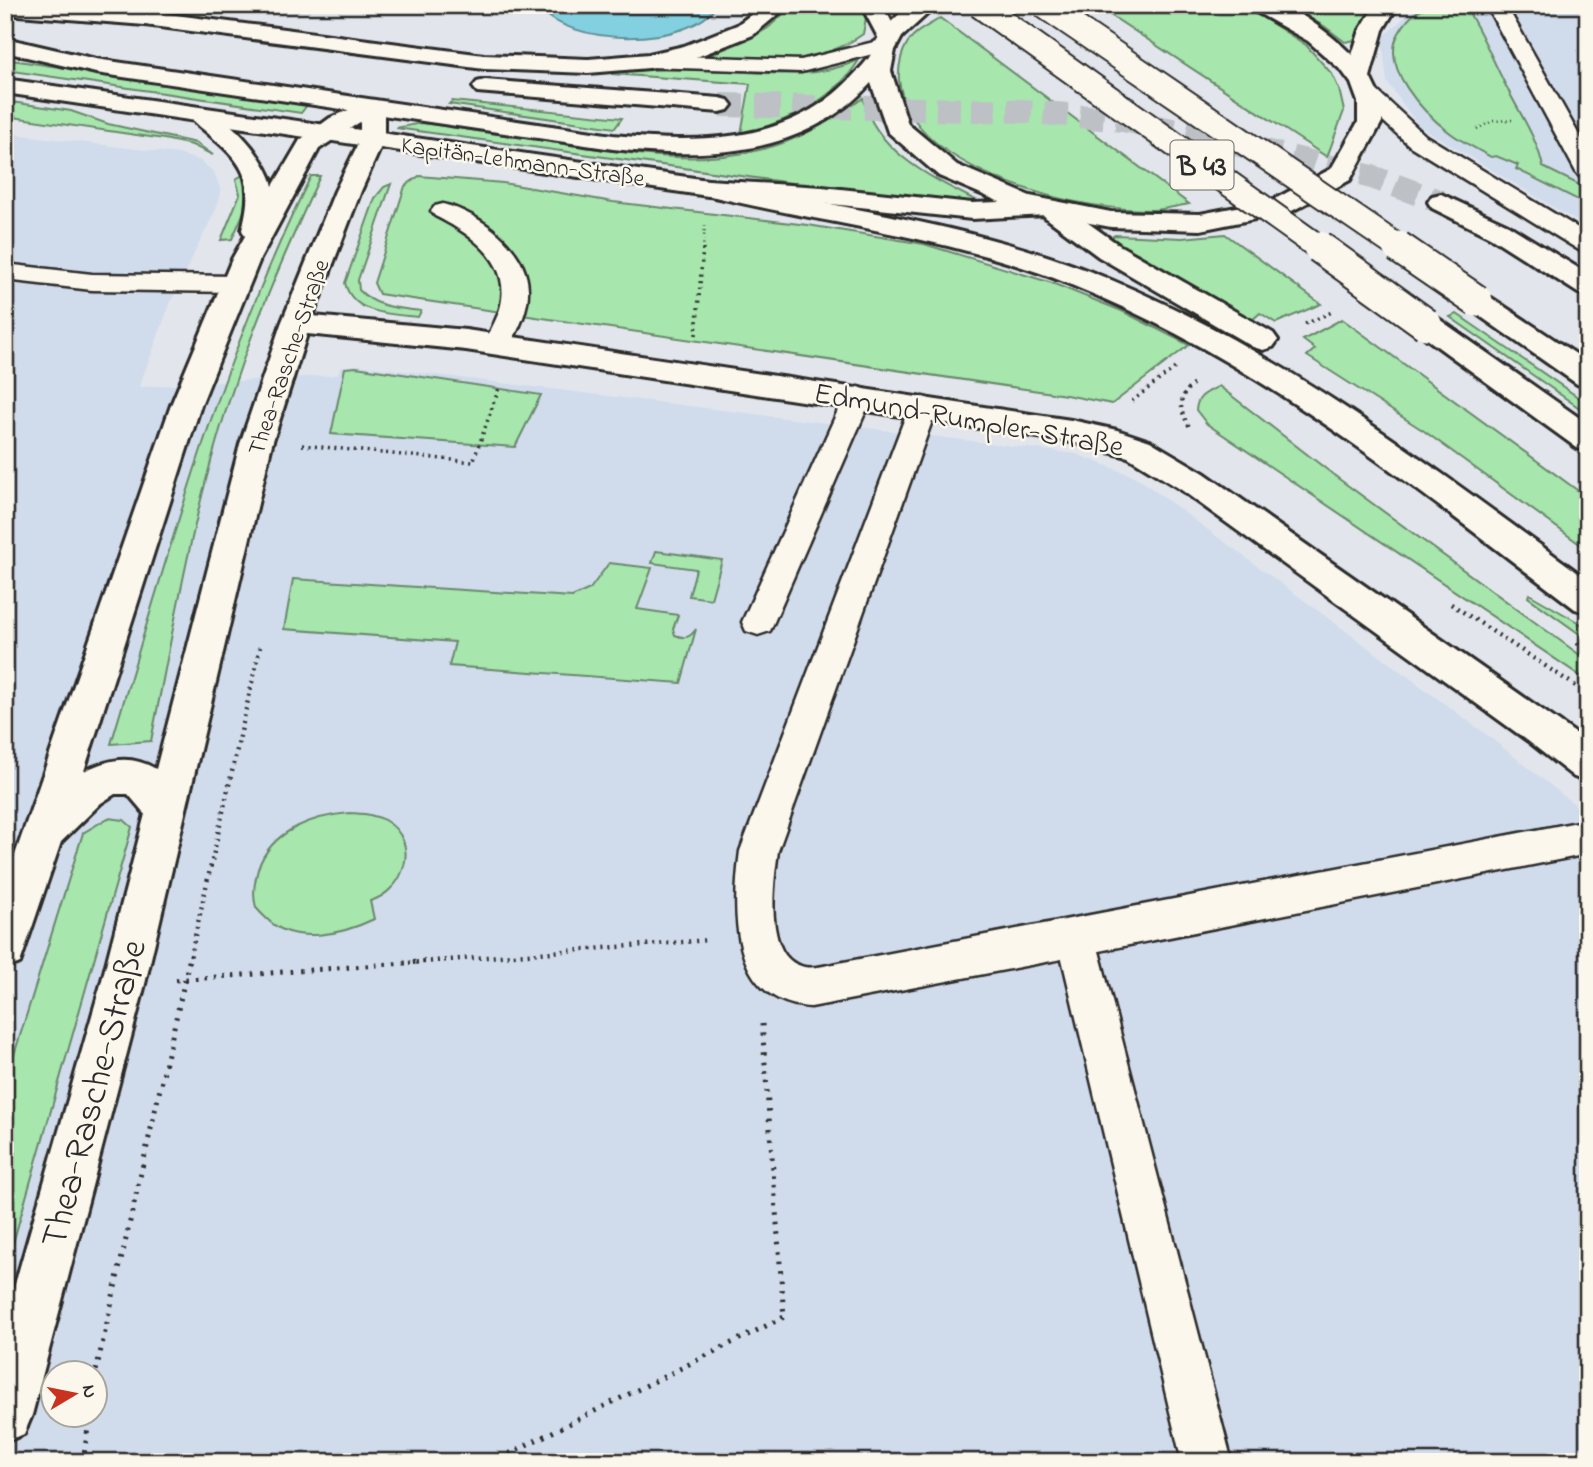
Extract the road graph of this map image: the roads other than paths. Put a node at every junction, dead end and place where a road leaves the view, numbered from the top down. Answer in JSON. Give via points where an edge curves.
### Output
{"nodes":[{"id":1,"x":778,"y":5,"type":"edge"},
{"id":2,"x":872,"y":5,"type":"edge"},
{"id":3,"x":926,"y":5,"type":"edge"},
{"id":4,"x":979,"y":5,"type":"edge"},
{"id":5,"x":1042,"y":5,"type":"edge"},
{"id":6,"x":1261,"y":5,"type":"edge"},
{"id":7,"x":1387,"y":5,"type":"edge"},
{"id":8,"x":1496,"y":5,"type":"edge"},
{"id":9,"x":5,"y":7,"type":"edge"},
{"id":10,"x":5,"y":22,"type":"edge"},
{"id":11,"x":132,"y":39,"type":"dead end"},
{"id":12,"x":5,"y":45,"type":"edge"},
{"id":13,"x":885,"y":48,"type":"junction"},
{"id":14,"x":649,"y":61,"type":"junction"},
{"id":15,"x":462,"y":85,"type":"dead end"},
{"id":16,"x":1362,"y":85,"type":"junction"},
{"id":17,"x":5,"y":86,"type":"edge"},
{"id":18,"x":720,"y":105,"type":"tunnel mouth"},
{"id":19,"x":372,"y":107,"type":"junction"},
{"id":20,"x":201,"y":115,"type":"junction"},
{"id":21,"x":323,"y":133,"type":"junction"},
{"id":22,"x":372,"y":140,"type":"junction"},
{"id":23,"x":1588,"y":172,"type":"edge"},
{"id":24,"x":708,"y":188,"type":"junction"},
{"id":25,"x":1441,"y":202,"type":"tunnel mouth"},
{"id":26,"x":1048,"y":210,"type":"junction"},
{"id":27,"x":443,"y":211,"type":"dead end"},
{"id":28,"x":1588,"y":245,"type":"edge"},
{"id":29,"x":5,"y":272,"type":"edge"},
{"id":30,"x":241,"y":272,"type":"junction"},
{"id":31,"x":1588,"y":288,"type":"edge"},
{"id":32,"x":296,"y":324,"type":"junction"},
{"id":33,"x":505,"y":346,"type":"junction"},
{"id":34,"x":1588,"y":377,"type":"edge"},
{"id":35,"x":858,"y":397,"type":"junction"},
{"id":36,"x":923,"y":407,"type":"junction"},
{"id":37,"x":1588,"y":440,"type":"edge"},
{"id":38,"x":1410,"y":466,"type":"junction"},
{"id":39,"x":1588,"y":599,"type":"edge"},
{"id":40,"x":758,"y":622,"type":"dead end"},
{"id":41,"x":1588,"y":765,"type":"edge"},
{"id":42,"x":165,"y":811,"type":"junction"},
{"id":43,"x":41,"y":834,"type":"junction"},
{"id":44,"x":1588,"y":837,"type":"edge"},
{"id":45,"x":1076,"y":937,"type":"junction"},
{"id":46,"x":5,"y":948,"type":"edge"},
{"id":47,"x":5,"y":1415,"type":"edge"},
{"id":48,"x":1207,"y":1462,"type":"edge"}],
"edges":[{"from":1,"to":14,"type":"main road","via":[[728,38]]},
{"from":2,"to":13,"type":"main road"},
{"from":3,"to":13,"type":"main road","name":"Kapitän-Lehmann-Straße","via":[[895,30]]},
{"from":4,"to":37,"type":"main road","number":"B 43","bridge":true},
{"from":5,"to":34,"type":"main road","number":"B 43","bridge":true},
{"from":6,"to":16,"type":"main road","via":[[1315,35],[1335,51]]},
{"from":7,"to":16,"type":"main road","via":[[1368,39]]},
{"from":8,"to":23,"type":"lane"},
{"from":9,"to":14,"type":"main road","via":[[145,18],[519,65]]},
{"from":10,"to":11,"type":"main road"},
{"from":12,"to":19,"type":"main road","name":"Kapitän-Lehmann-Straße","via":[[96,66]]},
{"from":13,"to":14,"type":"lane","via":[[802,66]]},
{"from":13,"to":19,"type":"main road","name":"Kapitän-Lehmann-Straße","via":[[853,91],[818,115],[776,135],[723,148],[644,146]]},
{"from":13,"to":26,"type":"main road","via":[[879,86],[885,107],[914,144],[967,180]]},
{"from":15,"to":18,"type":"main road"},
{"from":16,"to":26,"type":"main road","via":[[1370,118],[1367,136],[1338,177],[1303,199],[1246,214],[1182,222],[1101,220]]},
{"from":16,"to":28,"type":"lane","via":[[1418,141]]},
{"from":17,"to":20,"type":"main road","name":"Kapitän-Lehmann-Straße"},
{"from":19,"to":21,"type":"main road"},
{"from":19,"to":22,"type":"main road","name":"Thea-Rasche-Straße"},
{"from":20,"to":21,"type":"main road","name":"Kapitän-Lehmann-Straße"},
{"from":20,"to":30,"type":"main road","via":[[257,166],[261,205]]},
{"from":21,"to":22,"type":"main road","name":"Kapitän-Lehmann-Straße"},
{"from":21,"to":30,"type":"main road","via":[[300,159]]},
{"from":22,"to":24,"type":"main road","name":"Kapitän-Lehmann-Straße"},
{"from":22,"to":32,"type":"main road","name":"Thea-Rasche-Straße"},
{"from":24,"to":26,"type":"main road","name":"Kapitän-Lehmann-Straße","via":[[972,211]]},
{"from":24,"to":38,"type":"main road","via":[[954,238],[1078,277],[1222,345]]},
{"from":25,"to":31,"type":"main road","via":[[1499,231]]},
{"from":26,"to":38,"type":"main road","via":[[1305,368]]},
{"from":27,"to":33,"type":"lane","via":[[470,222],[509,263],[515,282],[514,303]]},
{"from":29,"to":30,"type":"lane","via":[[92,282]]},
{"from":30,"to":43,"type":"main road","via":[[186,405]]},
{"from":32,"to":33,"type":"main road","name":"Edmund-Rumpler-Straße"},
{"from":32,"to":42,"type":"main road","name":"Thea-Rasche-Straße","via":[[256,444]]},
{"from":33,"to":35,"type":"main road","name":"Edmund-Rumpler-Straße"},
{"from":35,"to":36,"type":"main road","name":"Edmund-Rumpler-Straße"},
{"from":35,"to":40,"type":"lane"},
{"from":36,"to":41,"type":"main road","name":"Edmund-Rumpler-Straße","via":[[1117,441],[1162,462]]},
{"from":36,"to":45,"type":"lane","via":[[759,851],[753,888],[755,936],[771,969],[795,985],[817,986]]},
{"from":38,"to":39,"type":"main road"},
{"from":42,"to":43,"type":"main road","via":[[134,776],[113,777],[89,787]]},
{"from":42,"to":47,"type":"main road","name":"Thea-Rasche-Straße","via":[[123,984]]},
{"from":43,"to":46,"type":"main road"},
{"from":44,"to":45,"type":"lane"},
{"from":45,"to":48,"type":"lane"}]}
